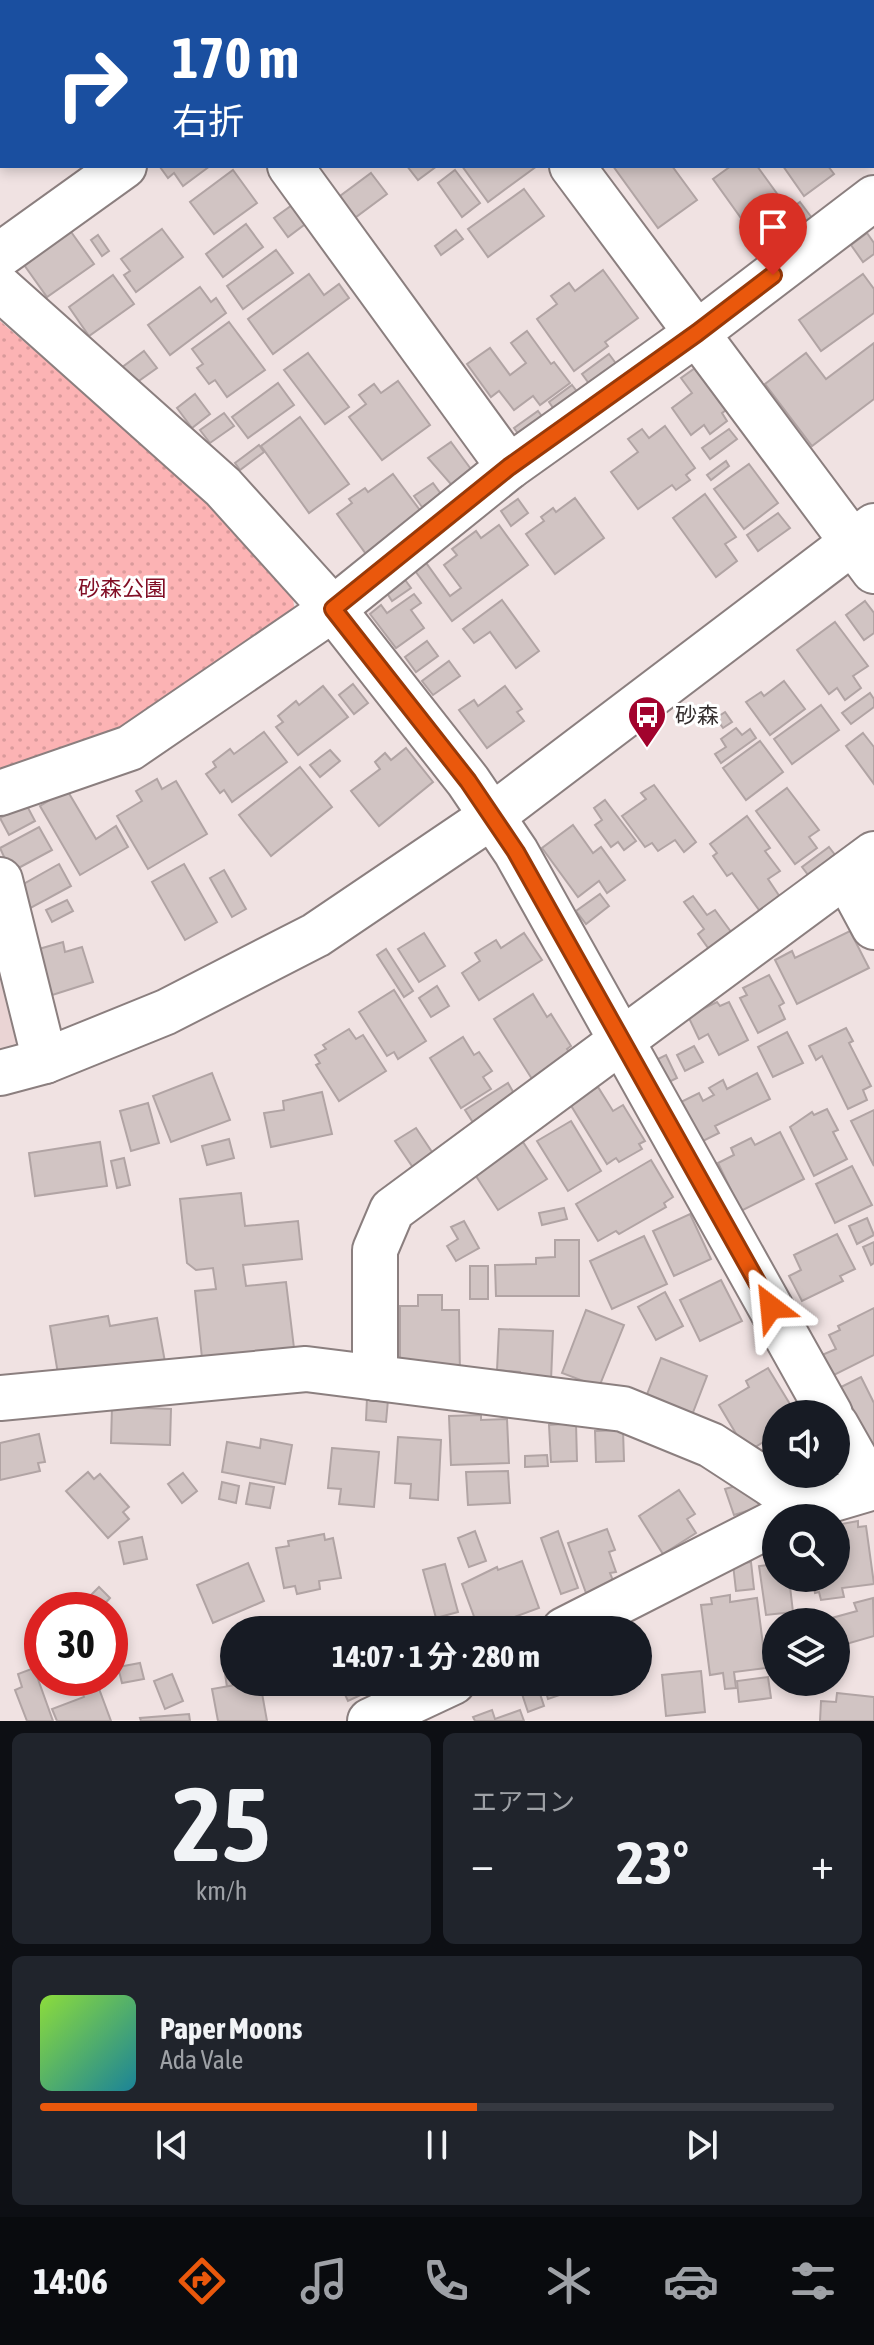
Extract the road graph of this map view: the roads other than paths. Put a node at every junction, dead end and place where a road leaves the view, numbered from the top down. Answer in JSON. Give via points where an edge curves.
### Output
{"nodes":[{"id":1,"x":121,"y":168,"type":"edge"},
{"id":2,"x":291,"y":168,"type":"edge"},
{"id":3,"x":573,"y":168,"type":"edge"},
{"id":4,"x":855,"y":168,"type":"edge"},
{"id":5,"x":874,"y":196,"type":"edge"},
{"id":6,"x":0,"y":255,"type":"edge"},
{"id":7,"x":0,"y":288,"type":"edge"},
{"id":8,"x":697,"y":333,"type":"junction"},
{"id":9,"x":509,"y":467,"type":"junction"},
{"id":10,"x":867,"y":546,"type":"edge"},
{"id":11,"x":333,"y":609,"type":"junction"},
{"id":12,"x":0,"y":793,"type":"edge"},
{"id":13,"x":492,"y":816,"type":"junction"},
{"id":14,"x":860,"y":865,"type":"edge"},
{"id":15,"x":0,"y":880,"type":"edge"},
{"id":16,"x":874,"y":927,"type":"edge"},
{"id":17,"x":623,"y":1040,"type":"junction"},
{"id":18,"x":45,"y":1061,"type":"junction"},
{"id":19,"x":0,"y":1073,"type":"edge"},
{"id":20,"x":375,"y":1378,"type":"junction"},
{"id":21,"x":0,"y":1398,"type":"edge"},
{"id":22,"x":822,"y":1400,"type":"edge"},
{"id":23,"x":850,"y":1449,"type":"edge"},
{"id":24,"x":872,"y":1487,"type":"edge"},
{"id":25,"x":774,"y":1504,"type":"edge"},
{"id":26,"x":822,"y":1504,"type":"edge"},
{"id":27,"x":762,"y":1529,"type":"edge"},
{"id":28,"x":591,"y":1616,"type":"edge"},
{"id":29,"x":423,"y":1696,"type":"edge"},
{"id":30,"x":370,"y":1721,"type":"edge"}],
"edges":[{"from":1,"to":6,"type":"street"},
{"from":2,"to":9,"type":"street"},
{"from":3,"to":8,"type":"street"},
{"from":4,"to":5,"type":"street"},
{"from":5,"to":8,"type":"street"},
{"from":7,"to":11,"type":"street","via":[[223,487]]},
{"from":8,"to":9,"type":"street"},
{"from":8,"to":10,"type":"street"},
{"from":9,"to":11,"type":"street"},
{"from":10,"to":13,"type":"street"},
{"from":11,"to":12,"type":"street","via":[[130,748]]},
{"from":11,"to":13,"type":"street"},
{"from":13,"to":17,"type":"street"},
{"from":13,"to":18,"type":"street","via":[[316,935],[166,1012]]},
{"from":14,"to":16,"type":"street"},
{"from":14,"to":17,"type":"street"},
{"from":15,"to":18,"type":"street"},
{"from":17,"to":20,"type":"street","via":[[392,1210],[375,1250]]},
{"from":17,"to":22,"type":"street"},
{"from":18,"to":19,"type":"street"},
{"from":20,"to":21,"type":"street","via":[[306,1369]]},
{"from":20,"to":25,"type":"street","via":[[623,1409],[711,1445]]},
{"from":23,"to":24,"type":"street"},
{"from":24,"to":26,"type":"street"},
{"from":27,"to":28,"type":"street"},
{"from":29,"to":30,"type":"street"}]}
